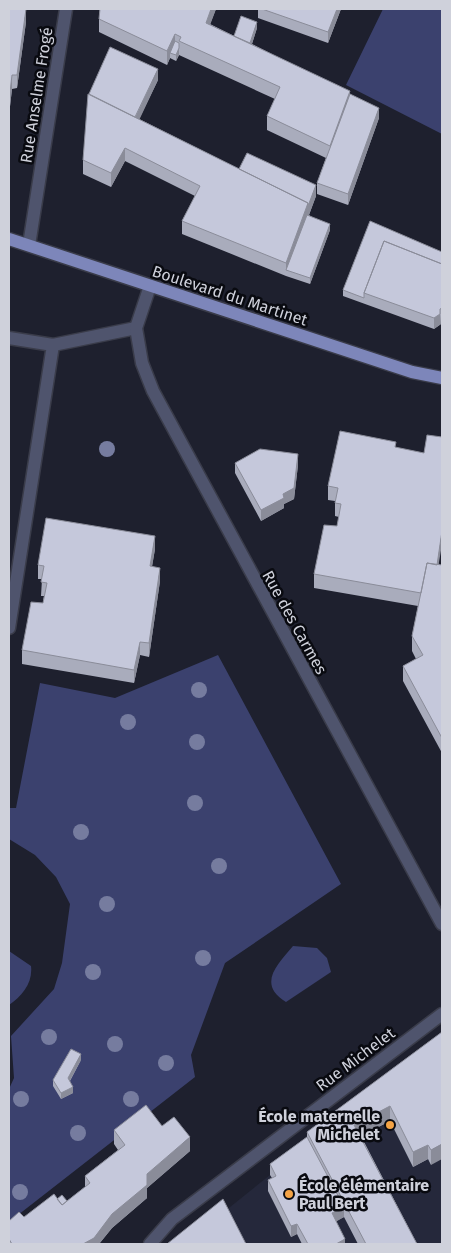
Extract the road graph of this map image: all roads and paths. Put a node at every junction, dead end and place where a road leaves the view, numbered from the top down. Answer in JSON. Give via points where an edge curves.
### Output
{"nodes":[{"id":1,"x":66,"y":9,"type":"edge"},
{"id":2,"x":9,"y":240,"type":"edge"},
{"id":3,"x":29,"y":245,"type":"junction"},
{"id":4,"x":150,"y":286,"type":"junction"},
{"id":5,"x":136,"y":328,"type":"junction"},
{"id":6,"x":9,"y":338,"type":"edge"},
{"id":7,"x":53,"y":345,"type":"junction"},
{"id":8,"x":442,"y":378,"type":"edge"},
{"id":9,"x":9,"y":628,"type":"edge"},
{"id":10,"x":442,"y":924,"type":"edge"},
{"id":11,"x":442,"y":1014,"type":"edge"},
{"id":12,"x":150,"y":1244,"type":"edge"}],
"edges":[{"from":1,"to":3,"type":"street","name":"Rue Anselme Frogé"},
{"from":2,"to":3,"type":"main road","name":"Boulevard du Martinet"},
{"from":3,"to":4,"type":"main road","name":"Boulevard du Martinet"},
{"from":4,"to":5,"type":"street","name":"Rue des Carmes"},
{"from":4,"to":8,"type":"main road","name":"Boulevard du Martinet","via":[[412,372]]},
{"from":5,"to":7,"type":"street"},
{"from":5,"to":10,"type":"street","name":"Rue des Carmes","via":[[142,363],[152,390]]},
{"from":6,"to":7,"type":"street"},
{"from":7,"to":9,"type":"street"},
{"from":11,"to":12,"type":"street","name":"Rue Michelet","via":[[172,1219]]}]}
